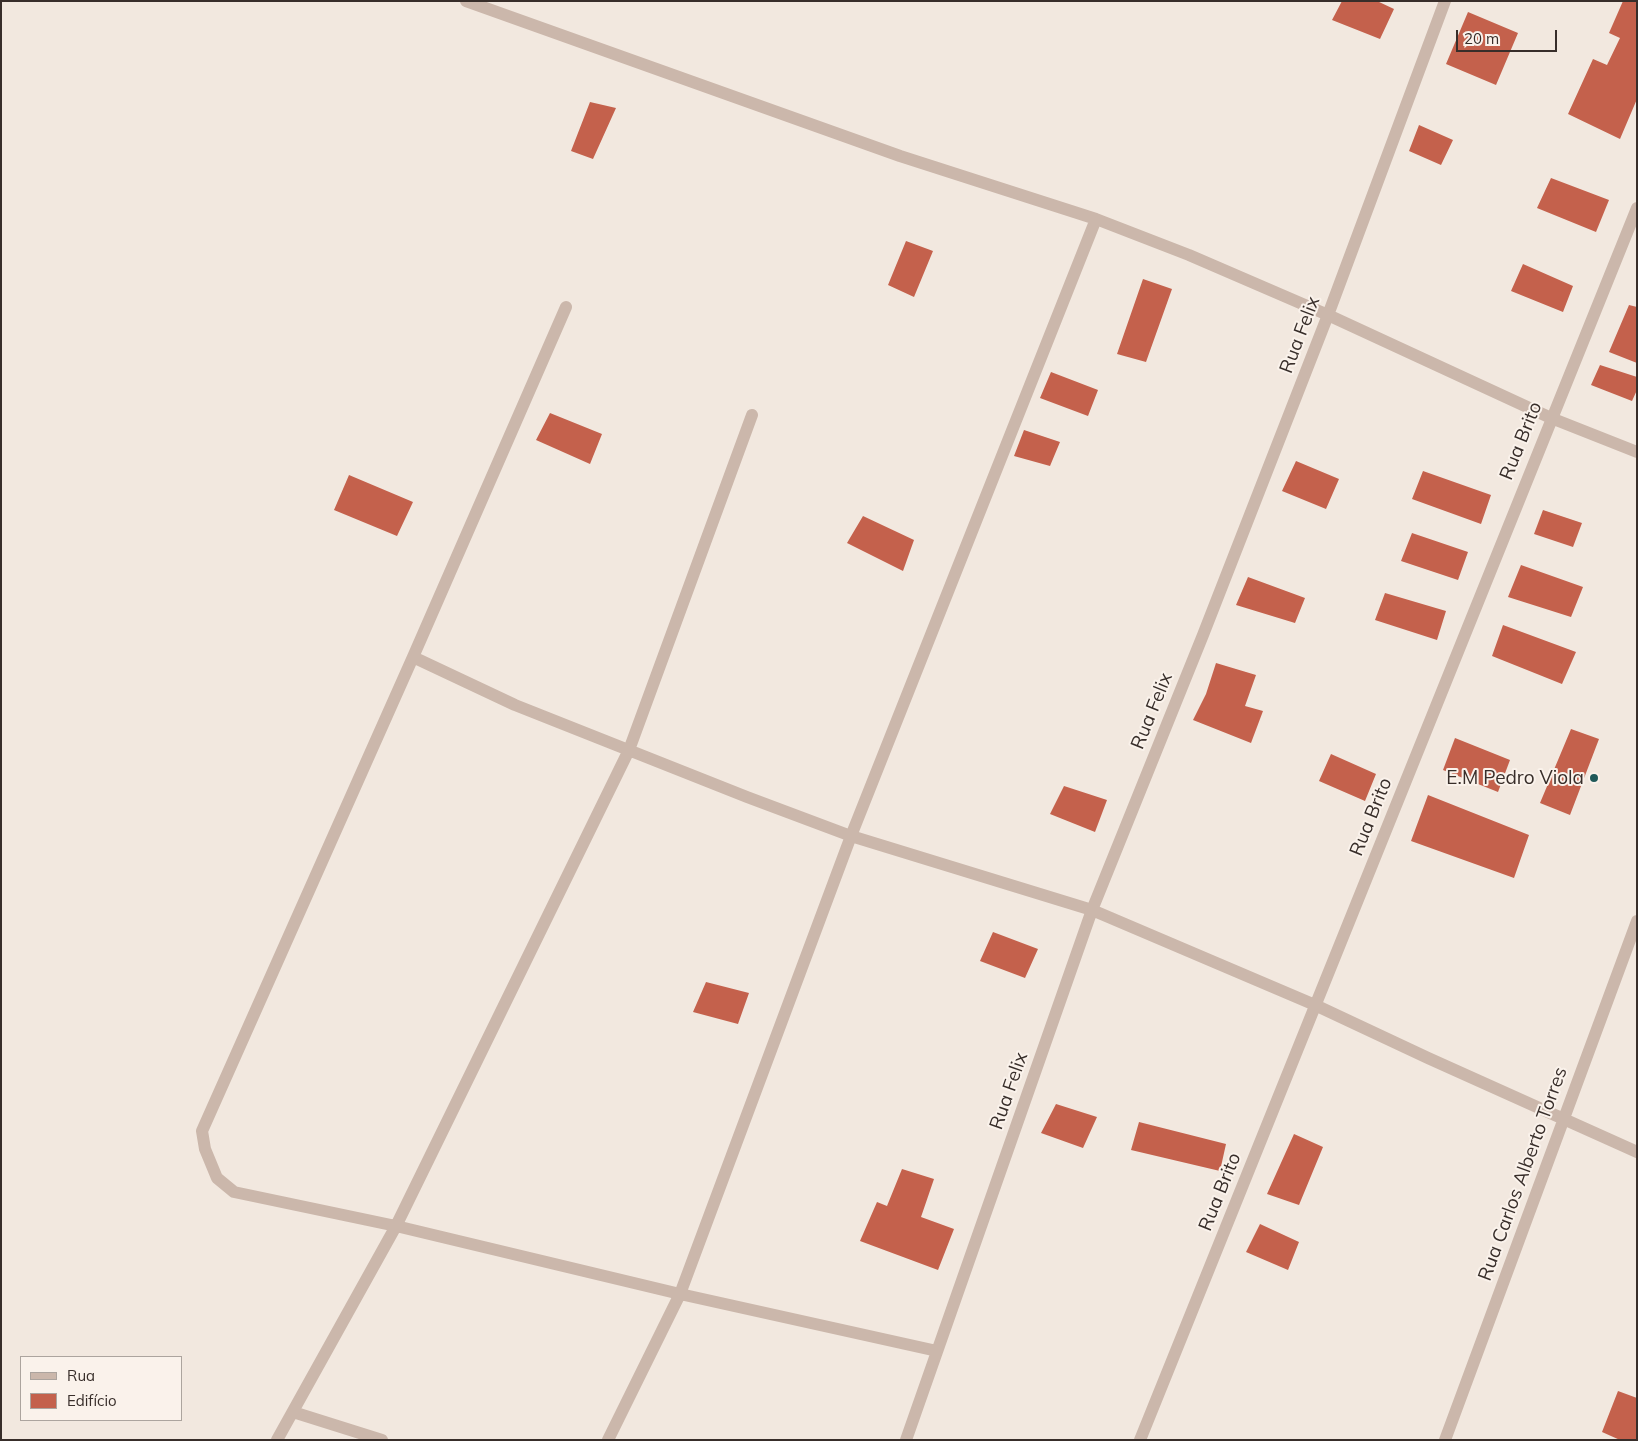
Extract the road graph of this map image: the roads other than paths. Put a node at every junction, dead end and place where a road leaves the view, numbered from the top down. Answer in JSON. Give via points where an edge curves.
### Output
{"nodes":[{"id":1,"x":466,"y":1,"type":"edge"},
{"id":2,"x":1445,"y":1,"type":"edge"},
{"id":3,"x":1637,"y":208,"type":"edge"},
{"id":4,"x":1096,"y":219,"type":"junction"},
{"id":5,"x":566,"y":307,"type":"dead end"},
{"id":6,"x":1328,"y":315,"type":"junction"},
{"id":7,"x":752,"y":414,"type":"dead end"},
{"id":8,"x":1550,"y":418,"type":"junction"},
{"id":9,"x":1637,"y":452,"type":"edge"},
{"id":10,"x":413,"y":657,"type":"junction"},
{"id":11,"x":629,"y":750,"type":"junction"},
{"id":12,"x":851,"y":836,"type":"junction"},
{"id":13,"x":1092,"y":910,"type":"junction"},
{"id":14,"x":1637,"y":921,"type":"edge"},
{"id":15,"x":1315,"y":1005,"type":"junction"},
{"id":16,"x":1563,"y":1120,"type":"junction"},
{"id":17,"x":1637,"y":1152,"type":"edge"},
{"id":18,"x":396,"y":1226,"type":"junction"},
{"id":19,"x":680,"y":1294,"type":"junction"},
{"id":20,"x":937,"y":1352,"type":"junction"},
{"id":21,"x":293,"y":1412,"type":"junction"},
{"id":22,"x":277,"y":1440,"type":"edge"},
{"id":23,"x":382,"y":1440,"type":"edge"},
{"id":24,"x":608,"y":1440,"type":"edge"},
{"id":25,"x":906,"y":1440,"type":"edge"},
{"id":26,"x":1140,"y":1440,"type":"edge"},
{"id":27,"x":1445,"y":1440,"type":"edge"}],
"edges":[{"from":1,"to":4,"type":"street","via":[[900,156]]},
{"from":2,"to":6,"type":"street","name":"Rua Felix"},
{"from":3,"to":8,"type":"street","name":"Rua Brito"},
{"from":4,"to":6,"type":"street"},
{"from":4,"to":12,"type":"street"},
{"from":5,"to":10,"type":"street"},
{"from":6,"to":8,"type":"street"},
{"from":6,"to":13,"type":"street","name":"Rua Felix"},
{"from":7,"to":11,"type":"street"},
{"from":8,"to":9,"type":"street"},
{"from":8,"to":15,"type":"street","name":"Rua Brito"},
{"from":10,"to":11,"type":"street","via":[[515,705]]},
{"from":10,"to":18,"type":"street","via":[[202,1131],[205,1149],[218,1178],[234,1192]]},
{"from":11,"to":12,"type":"street"},
{"from":11,"to":18,"type":"street"},
{"from":12,"to":13,"type":"street"},
{"from":12,"to":19,"type":"street"},
{"from":13,"to":15,"type":"street"},
{"from":13,"to":20,"type":"street","name":"Rua Felix"},
{"from":14,"to":16,"type":"street","name":"Rua Carlos Alberto Torres"},
{"from":15,"to":16,"type":"street"},
{"from":15,"to":26,"type":"street","name":"Rua Brito"},
{"from":16,"to":17,"type":"street"},
{"from":16,"to":27,"type":"street","name":"Rua Carlos Alberto Torres"},
{"from":18,"to":19,"type":"street"},
{"from":18,"to":21,"type":"street"},
{"from":19,"to":20,"type":"street"},
{"from":19,"to":24,"type":"street"},
{"from":20,"to":25,"type":"street","name":"Rua Felix"},
{"from":21,"to":22,"type":"street"},
{"from":21,"to":23,"type":"street"}]}
